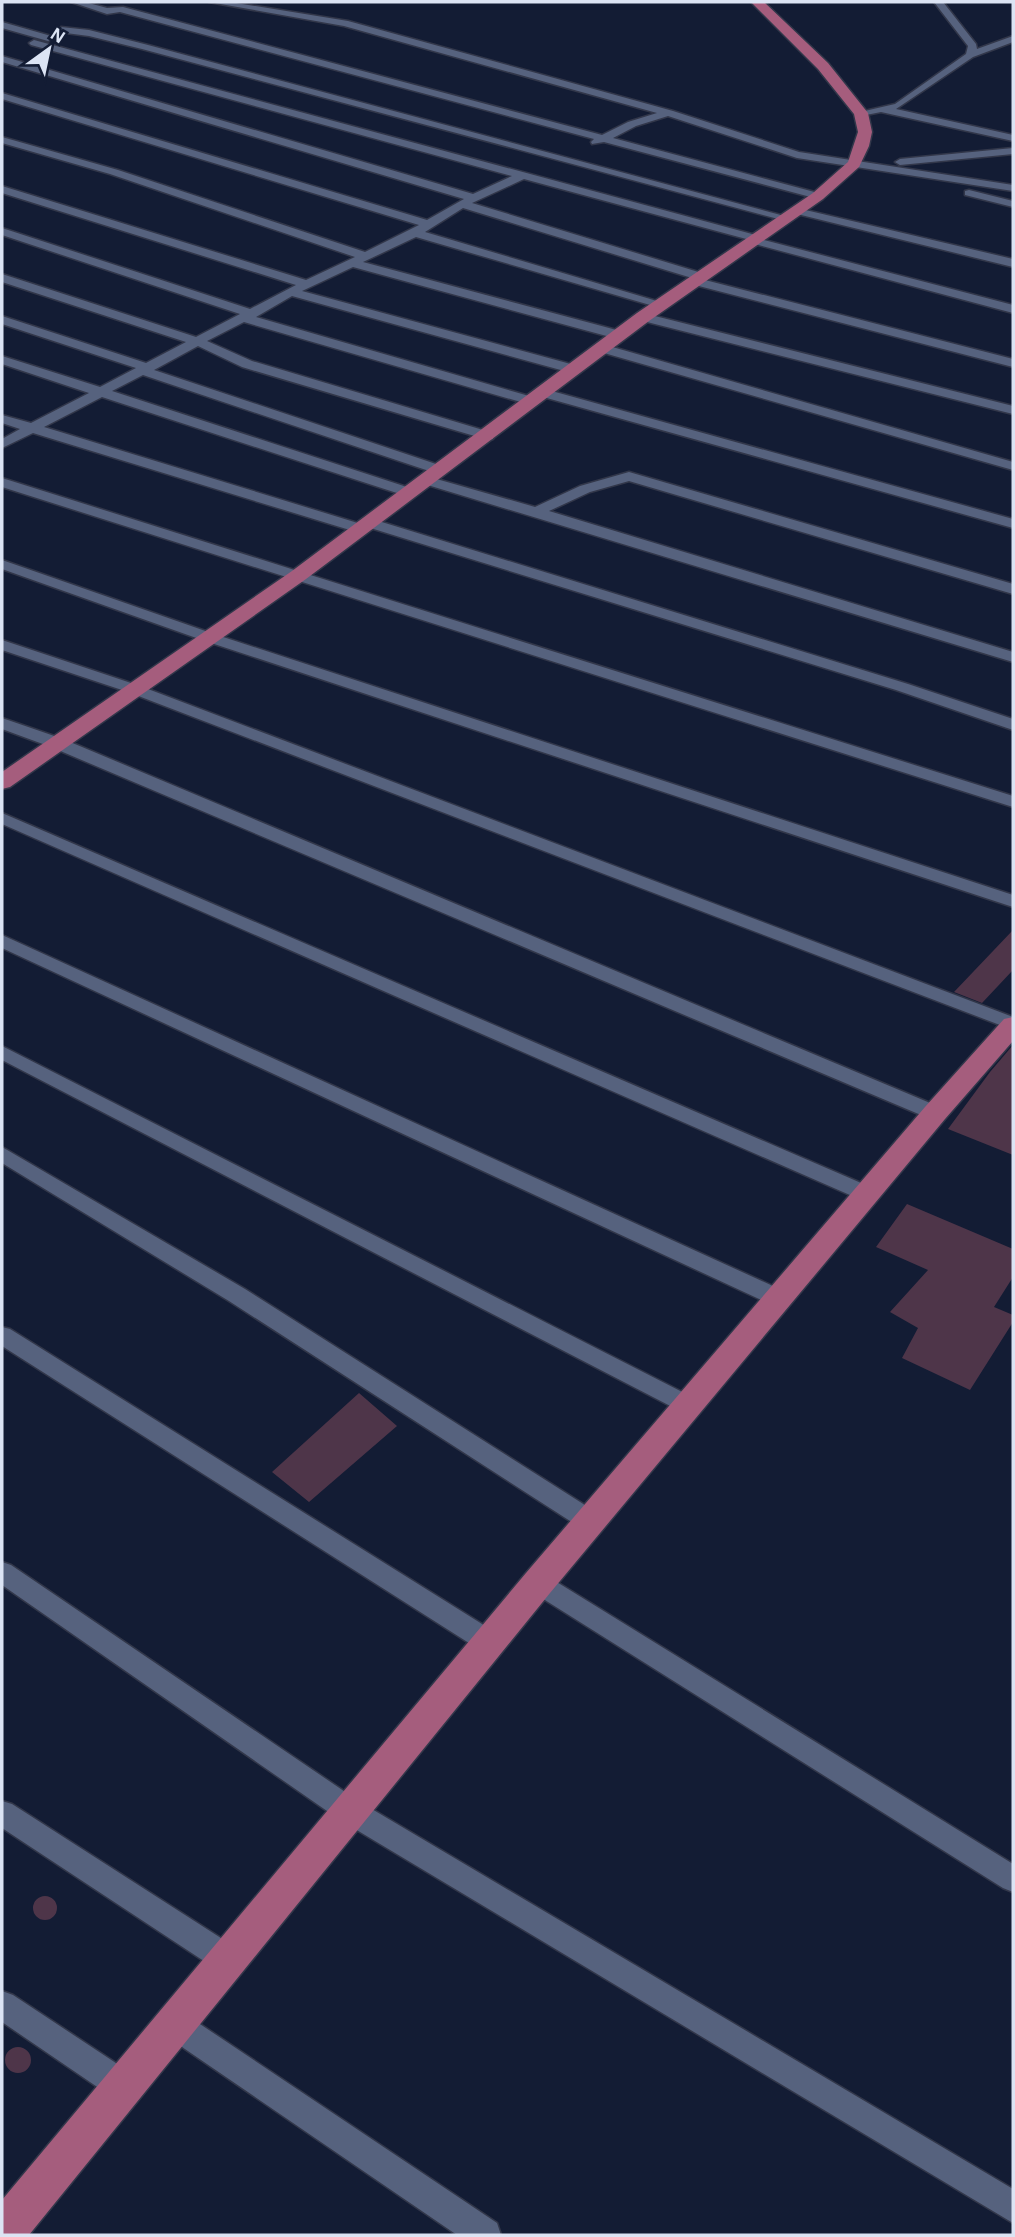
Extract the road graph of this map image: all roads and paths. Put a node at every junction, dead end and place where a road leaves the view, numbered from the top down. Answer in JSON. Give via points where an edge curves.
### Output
{"nodes":[{"id":1,"x":76,"y":2,"type":"edge"},
{"id":2,"x":138,"y":2,"type":"edge"},
{"id":3,"x":214,"y":2,"type":"edge"},
{"id":4,"x":757,"y":2,"type":"edge"},
{"id":5,"x":938,"y":2,"type":"edge"},
{"id":6,"x":120,"y":9,"type":"junction"},
{"id":7,"x":2,"y":24,"type":"edge"},
{"id":8,"x":61,"y":30,"type":"junction"},
{"id":9,"x":48,"y":38,"type":"junction"},
{"id":10,"x":1013,"y":39,"type":"edge"},
{"id":11,"x":27,"y":47,"type":"junction"},
{"id":12,"x":970,"y":55,"type":"junction"},
{"id":13,"x":2,"y":58,"type":"edge"},
{"id":14,"x":2,"y":96,"type":"edge"},
{"id":15,"x":885,"y":110,"type":"junction"},
{"id":16,"x":669,"y":113,"type":"junction"},
{"id":17,"x":861,"y":113,"type":"junction"},
{"id":18,"x":1013,"y":138,"type":"edge"},
{"id":19,"x":601,"y":139,"type":"junction"},
{"id":20,"x":2,"y":140,"type":"edge"},
{"id":21,"x":1013,"y":151,"type":"edge"},
{"id":22,"x":561,"y":157,"type":"junction"},
{"id":23,"x":855,"y":162,"type":"junction"},
{"id":24,"x":904,"y":172,"type":"junction"},
{"id":25,"x":522,"y":175,"type":"junction"},
{"id":26,"x":1013,"y":188,"type":"edge"},
{"id":27,"x":2,"y":189,"type":"edge"},
{"id":28,"x":818,"y":196,"type":"junction"},
{"id":29,"x":477,"y":199,"type":"junction"},
{"id":30,"x":462,"y":204,"type":"junction"},
{"id":31,"x":1013,"y":204,"type":"edge"},
{"id":32,"x":792,"y":215,"type":"junction"},
{"id":33,"x":430,"y":225,"type":"junction"},
{"id":34,"x":2,"y":231,"type":"edge"},
{"id":35,"x":415,"y":233,"type":"junction"},
{"id":36,"x":757,"y":240,"type":"junction"},
{"id":37,"x":367,"y":257,"type":"junction"},
{"id":38,"x":353,"y":263,"type":"junction"},
{"id":39,"x":1013,"y":263,"type":"edge"},
{"id":40,"x":2,"y":278,"type":"edge"},
{"id":41,"x":698,"y":279,"type":"junction"},
{"id":42,"x":306,"y":285,"type":"junction"},
{"id":43,"x":291,"y":292,"type":"junction"},
{"id":44,"x":661,"y":304,"type":"junction"},
{"id":45,"x":1013,"y":309,"type":"edge"},
{"id":46,"x":250,"y":316,"type":"junction"},
{"id":47,"x":643,"y":317,"type":"junction"},
{"id":48,"x":2,"y":320,"type":"edge"},
{"id":49,"x":619,"y":335,"type":"junction"},
{"id":50,"x":199,"y":342,"type":"junction"},
{"id":51,"x":602,"y":348,"type":"junction"},
{"id":52,"x":2,"y":360,"type":"edge"},
{"id":53,"x":1013,"y":363,"type":"edge"},
{"id":54,"x":573,"y":369,"type":"junction"},
{"id":55,"x":146,"y":370,"type":"junction"},
{"id":56,"x":102,"y":393,"type":"junction"},
{"id":57,"x":536,"y":397,"type":"junction"},
{"id":58,"x":1013,"y":410,"type":"edge"},
{"id":59,"x":2,"y":419,"type":"edge"},
{"id":60,"x":32,"y":429,"type":"junction"},
{"id":61,"x":488,"y":436,"type":"junction"},
{"id":62,"x":2,"y":444,"type":"edge"},
{"id":63,"x":1013,"y":466,"type":"edge"},
{"id":64,"x":433,"y":475,"type":"junction"},
{"id":65,"x":2,"y":482,"type":"edge"},
{"id":66,"x":408,"y":492,"type":"junction"},
{"id":67,"x":536,"y":512,"type":"junction"},
{"id":68,"x":1013,"y":524,"type":"edge"},
{"id":69,"x":362,"y":525,"type":"junction"},
{"id":70,"x":2,"y":564,"type":"edge"},
{"id":71,"x":299,"y":575,"type":"junction"},
{"id":72,"x":1013,"y":589,"type":"edge"},
{"id":73,"x":208,"y":637,"type":"junction"},
{"id":74,"x":2,"y":645,"type":"edge"},
{"id":75,"x":1013,"y":657,"type":"edge"},
{"id":76,"x":134,"y":689,"type":"junction"},
{"id":77,"x":2,"y":723,"type":"edge"},
{"id":78,"x":1013,"y":725,"type":"edge"},
{"id":79,"x":57,"y":743,"type":"junction"},
{"id":80,"x":2,"y":782,"type":"edge"},
{"id":81,"x":1013,"y":802,"type":"edge"},
{"id":82,"x":2,"y":818,"type":"edge"},
{"id":83,"x":1013,"y":901,"type":"edge"},
{"id":84,"x":2,"y":941,"type":"edge"},
{"id":85,"x":1013,"y":1025,"type":"edge"},
{"id":86,"x":2,"y":1052,"type":"edge"},
{"id":87,"x":935,"y":1113,"type":"junction"},
{"id":88,"x":2,"y":1154,"type":"edge"},
{"id":89,"x":867,"y":1194,"type":"junction"},
{"id":90,"x":778,"y":1298,"type":"junction"},
{"id":91,"x":2,"y":1335,"type":"edge"},
{"id":92,"x":688,"y":1405,"type":"junction"},
{"id":93,"x":590,"y":1521,"type":"junction"},
{"id":94,"x":2,"y":1572,"type":"edge"},
{"id":95,"x":538,"y":1583,"type":"junction"},
{"id":96,"x":489,"y":1643,"type":"junction"},
{"id":97,"x":350,"y":1811,"type":"junction"},
{"id":98,"x":2,"y":1813,"type":"edge"},
{"id":99,"x":1013,"y":1879,"type":"edge"},
{"id":100,"x":227,"y":1959,"type":"junction"},
{"id":101,"x":2,"y":2005,"type":"edge"},
{"id":102,"x":174,"y":2024,"type":"junction"},
{"id":103,"x":123,"y":2086,"type":"junction"},
{"id":104,"x":1013,"y":2207,"type":"edge"},
{"id":105,"x":2,"y":2234,"type":"edge"},
{"id":106,"x":485,"y":2235,"type":"edge"}],
"edges":[{"from":1,"to":6,"type":"street","via":[[107,11]]},
{"from":2,"to":6,"type":"street"},
{"from":3,"to":16,"type":"street","via":[[345,23]]},
{"from":4,"to":17,"type":"main road","via":[[823,66]]},
{"from":5,"to":12,"type":"street","via":[[973,46]]},
{"from":6,"to":8,"type":"street"},
{"from":6,"to":19,"type":"street"},
{"from":7,"to":9,"type":"street"},
{"from":8,"to":9,"type":"street"},
{"from":8,"to":22,"type":"street","via":[[145,47]]},
{"from":9,"to":11,"type":"street"},
{"from":10,"to":12,"type":"street"},
{"from":11,"to":13,"type":"street"},
{"from":11,"to":25,"type":"street"},
{"from":12,"to":15,"type":"street","via":[[898,106]]},
{"from":13,"to":29,"type":"street"},
{"from":14,"to":33,"type":"street"},
{"from":15,"to":17,"type":"street"},
{"from":15,"to":18,"type":"street"},
{"from":16,"to":19,"type":"street"},
{"from":16,"to":23,"type":"street","via":[[797,155]]},
{"from":17,"to":23,"type":"main road","via":[[865,132]]},
{"from":19,"to":22,"type":"street"},
{"from":19,"to":28,"type":"street"},
{"from":20,"to":37,"type":"street","via":[[114,172]]},
{"from":21,"to":23,"type":"street","via":[[916,162]]},
{"from":22,"to":25,"type":"street"},
{"from":22,"to":32,"type":"street"},
{"from":23,"to":24,"type":"street"},
{"from":23,"to":28,"type":"main road"},
{"from":24,"to":26,"type":"street"},
{"from":24,"to":31,"type":"street"},
{"from":25,"to":29,"type":"street"},
{"from":25,"to":36,"type":"street"},
{"from":27,"to":42,"type":"street"},
{"from":28,"to":32,"type":"main road"},
{"from":29,"to":30,"type":"street"},
{"from":30,"to":33,"type":"street"},
{"from":30,"to":41,"type":"street"},
{"from":32,"to":36,"type":"main road"},
{"from":32,"to":39,"type":"street"},
{"from":33,"to":35,"type":"street"},
{"from":34,"to":46,"type":"street"},
{"from":35,"to":37,"type":"street"},
{"from":35,"to":44,"type":"street"},
{"from":36,"to":41,"type":"main road"},
{"from":36,"to":45,"type":"street"},
{"from":37,"to":38,"type":"street"},
{"from":38,"to":42,"type":"street"},
{"from":38,"to":49,"type":"street"},
{"from":40,"to":50,"type":"street"},
{"from":41,"to":44,"type":"main road"},
{"from":41,"to":53,"type":"street"},
{"from":42,"to":43,"type":"street"},
{"from":43,"to":46,"type":"street"},
{"from":43,"to":54,"type":"street"},
{"from":44,"to":47,"type":"main road"},
{"from":46,"to":50,"type":"street"},
{"from":46,"to":57,"type":"street"},
{"from":47,"to":49,"type":"main road"},
{"from":47,"to":58,"type":"street"},
{"from":48,"to":55,"type":"street"},
{"from":49,"to":51,"type":"main road"},
{"from":50,"to":55,"type":"street"},
{"from":50,"to":61,"type":"street","via":[[247,364]]},
{"from":51,"to":54,"type":"main road"},
{"from":51,"to":63,"type":"street"},
{"from":52,"to":56,"type":"street"},
{"from":54,"to":57,"type":"main road"},
{"from":55,"to":56,"type":"street"},
{"from":55,"to":64,"type":"street"},
{"from":56,"to":60,"type":"street"},
{"from":56,"to":66,"type":"street"},
{"from":57,"to":61,"type":"main road"},
{"from":57,"to":68,"type":"street"},
{"from":59,"to":60,"type":"street"},
{"from":60,"to":62,"type":"street"},
{"from":60,"to":69,"type":"street"},
{"from":61,"to":64,"type":"main road"},
{"from":64,"to":66,"type":"main road"},
{"from":64,"to":67,"type":"street"},
{"from":65,"to":71,"type":"street"},
{"from":66,"to":69,"type":"main road"},
{"from":67,"to":72,"type":"street","via":[[585,489],[629,476]]},
{"from":67,"to":75,"type":"street"},
{"from":69,"to":71,"type":"main road"},
{"from":69,"to":78,"type":"street","via":[[889,683]]},
{"from":70,"to":73,"type":"street"},
{"from":71,"to":73,"type":"main road"},
{"from":71,"to":81,"type":"street"},
{"from":73,"to":76,"type":"main road"},
{"from":73,"to":83,"type":"street"},
{"from":74,"to":76,"type":"street"},
{"from":76,"to":79,"type":"main road"},
{"from":76,"to":85,"type":"street"},
{"from":77,"to":79,"type":"street"},
{"from":79,"to":80,"type":"main road"},
{"from":79,"to":87,"type":"street"},
{"from":82,"to":89,"type":"street"},
{"from":84,"to":90,"type":"street"},
{"from":85,"to":87,"type":"main road"},
{"from":86,"to":92,"type":"street"},
{"from":87,"to":89,"type":"main road"},
{"from":88,"to":93,"type":"street","via":[[248,1302]]},
{"from":89,"to":90,"type":"main road"},
{"from":90,"to":92,"type":"main road"},
{"from":91,"to":96,"type":"street"},
{"from":92,"to":93,"type":"main road"},
{"from":93,"to":95,"type":"main road"},
{"from":94,"to":97,"type":"street"},
{"from":95,"to":96,"type":"main road"},
{"from":95,"to":99,"type":"street"},
{"from":96,"to":97,"type":"main road"},
{"from":97,"to":100,"type":"main road"},
{"from":97,"to":104,"type":"street"},
{"from":98,"to":100,"type":"street"},
{"from":100,"to":102,"type":"main road"},
{"from":101,"to":103,"type":"street"},
{"from":102,"to":103,"type":"main road"},
{"from":102,"to":106,"type":"street"},
{"from":103,"to":105,"type":"main road"}]}
